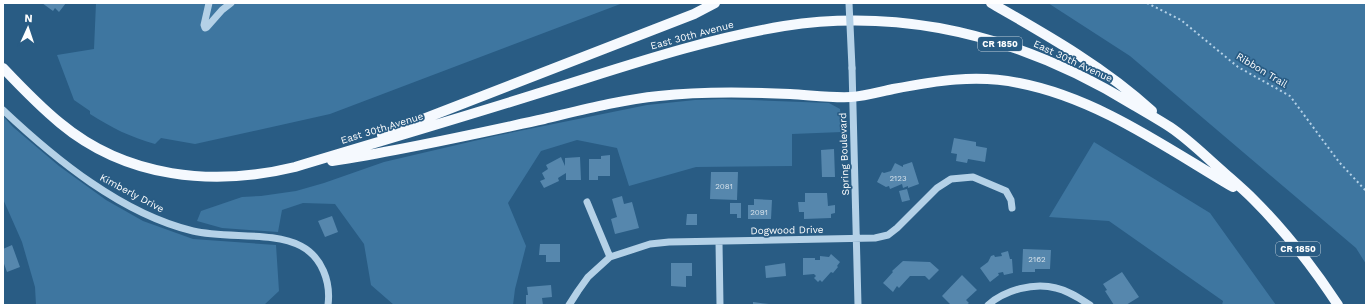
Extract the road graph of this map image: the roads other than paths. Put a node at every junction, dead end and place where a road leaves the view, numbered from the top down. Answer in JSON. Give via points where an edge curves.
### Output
{"nodes":[{"id":1,"x":209,"y":3,"type":"edge"},
{"id":2,"x":231,"y":3,"type":"edge"},
{"id":3,"x":715,"y":3,"type":"edge"},
{"id":4,"x":849,"y":3,"type":"edge"},
{"id":5,"x":991,"y":3,"type":"edge"},
{"id":6,"x":3,"y":68,"type":"edge"},
{"id":7,"x":852,"y":96,"type":"junction"},
{"id":8,"x":3,"y":110,"type":"edge"},
{"id":9,"x":1171,"y":128,"type":"junction"},
{"id":10,"x":331,"y":156,"type":"junction"},
{"id":11,"x":295,"y":167,"type":"junction"},
{"id":12,"x":1252,"y":198,"type":"junction"},
{"id":13,"x":587,"y":202,"type":"dead end"},
{"id":14,"x":1012,"y":208,"type":"dead end"},
{"id":15,"x":856,"y":238,"type":"junction"},
{"id":16,"x":719,"y":242,"type":"junction"},
{"id":17,"x":610,"y":257,"type":"junction"},
{"id":18,"x":328,"y":305,"type":"edge"},
{"id":19,"x":569,"y":305,"type":"edge"},
{"id":20,"x":720,"y":305,"type":"edge"},
{"id":21,"x":858,"y":305,"type":"edge"},
{"id":22,"x":988,"y":305,"type":"edge"},
{"id":23,"x":1090,"y":305,"type":"edge"},
{"id":24,"x":1338,"y":305,"type":"edge"}],
"edges":[{"from":1,"to":2,"type":"street","via":[[205,28]]},
{"from":3,"to":10,"type":"main road","via":[[694,14]]},
{"from":4,"to":7,"type":"street","name":"Spring Boulevard","bridge":true},
{"from":5,"to":9,"type":"main road","via":[[1079,55],[1132,94]]},
{"from":6,"to":11,"type":"main road","name":"East 30th Avenue","via":[[60,123],[122,160],[164,172],[204,177],[254,175]]},
{"from":7,"to":11,"type":"main road","via":[[698,93],[658,96],[618,102],[419,146]]},
{"from":7,"to":12,"type":"main road","via":[[962,79],[1018,82],[1066,96],[1097,109],[1129,125]]},
{"from":7,"to":15,"type":"street","name":"Spring Boulevard"},
{"from":8,"to":18,"type":"street","name":"Kimberly Drive","via":[[52,154],[86,180],[142,212],[192,231],[212,235],[272,238],[302,246],[311,253],[324,271],[329,294]]},
{"from":9,"to":10,"type":"main road","name":"East 30th Avenue","number":"CR 1850","via":[[1091,81],[1017,49],[935,27],[865,20],[785,26],[708,42]]},
{"from":9,"to":12,"type":"main road","name":"East 30th Avenue","number":"CR 1850"},
{"from":10,"to":11,"type":"main road","name":"East 30th Avenue"},
{"from":12,"to":24,"type":"main road","name":"East 30th Avenue","number":"CR 1850","via":[[1294,244]]},
{"from":13,"to":17,"type":"street"},
{"from":14,"to":15,"type":"street","name":"Dogwood Drive","via":[[1006,191],[973,177],[951,179],[937,188],[888,235]]},
{"from":15,"to":16,"type":"street","name":"Dogwood Drive"},
{"from":15,"to":21,"type":"street","name":"Spring Boulevard"},
{"from":16,"to":17,"type":"street","name":"Dogwood Drive","via":[[650,244]]},
{"from":16,"to":20,"type":"street"},
{"from":17,"to":19,"type":"street","name":"Dogwood Drive","via":[[588,277]]},
{"from":22,"to":23,"type":"street","via":[[996,298],[1034,286],[1056,288],[1076,295]]}]}
